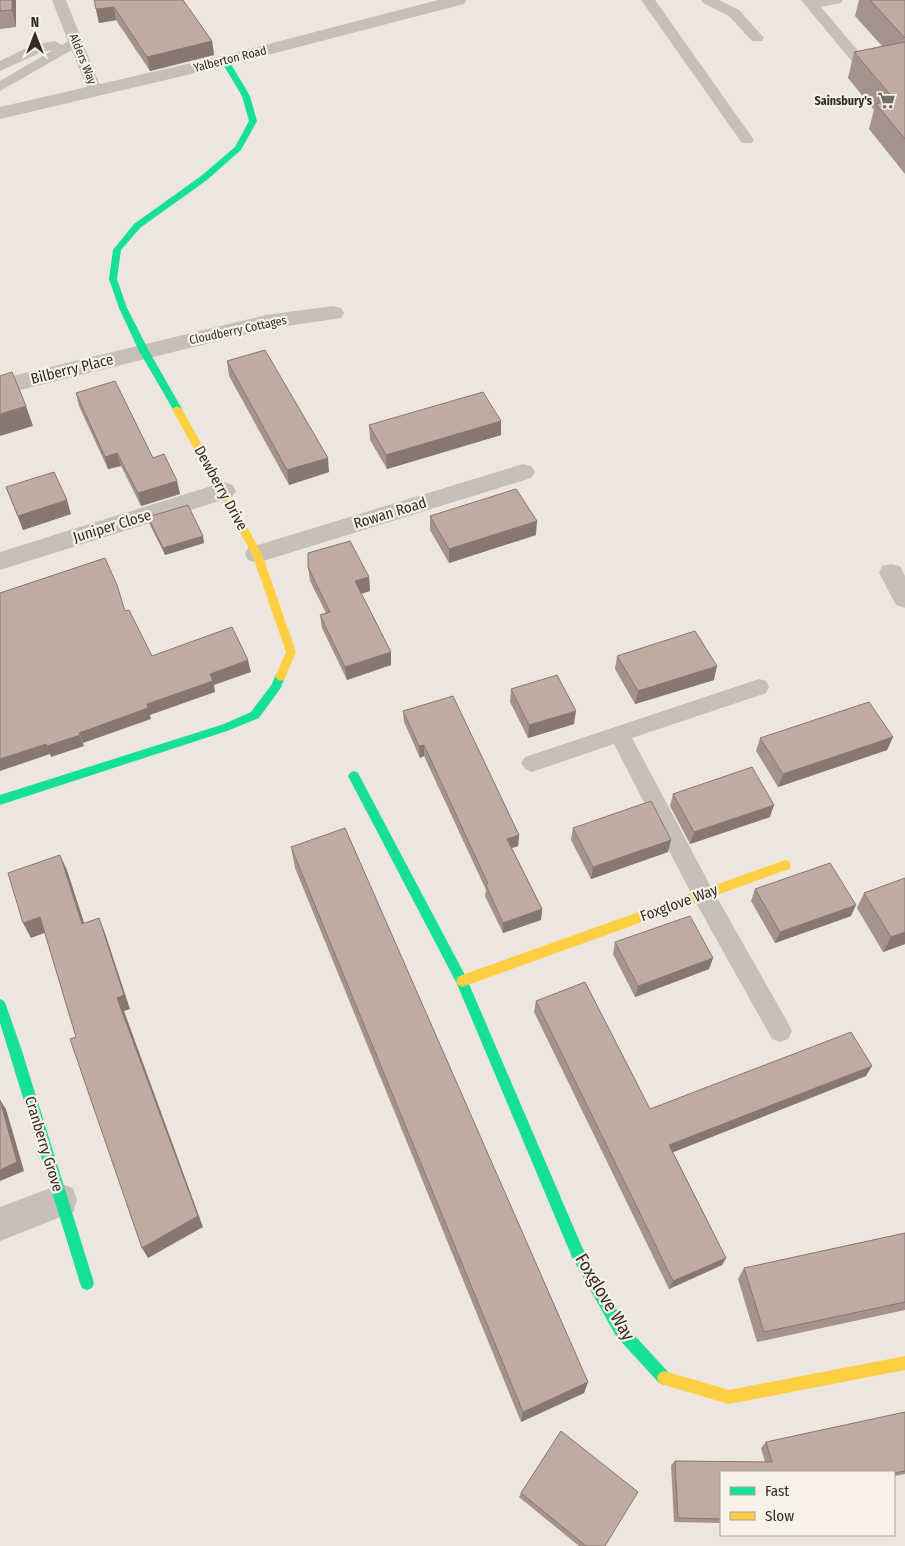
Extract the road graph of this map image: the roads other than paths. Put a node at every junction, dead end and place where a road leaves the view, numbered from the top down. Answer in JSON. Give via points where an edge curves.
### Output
{"nodes":[{"id":1,"x":59,"y":0,"type":"edge"},
{"id":2,"x":458,"y":0,"type":"edge"},
{"id":3,"x":648,"y":0,"type":"edge"},
{"id":4,"x":708,"y":0,"type":"edge"},
{"id":5,"x":836,"y":0,"type":"edge"},
{"id":6,"x":810,"y":2,"type":"edge"},
{"id":7,"x":757,"y":38,"type":"dead end"},
{"id":8,"x":76,"y":42,"type":"junction"},
{"id":9,"x":225,"y":61,"type":"junction"},
{"id":10,"x":859,"y":61,"type":"edge"},
{"id":11,"x":0,"y":67,"type":"edge"},
{"id":12,"x":0,"y":87,"type":"edge"},
{"id":13,"x":95,"y":91,"type":"junction"},
{"id":14,"x":0,"y":113,"type":"edge"},
{"id":15,"x":747,"y":140,"type":"dead end"},
{"id":16,"x":333,"y":314,"type":"dead end"},
{"id":17,"x":144,"y":352,"type":"junction"},
{"id":18,"x":0,"y":387,"type":"edge"},
{"id":19,"x":523,"y":472,"type":"dead end"},
{"id":20,"x":224,"y":491,"type":"junction"},
{"id":21,"x":256,"y":554,"type":"junction"},
{"id":22,"x":0,"y":561,"type":"edge"},
{"id":23,"x":891,"y":573,"type":"dead end"},
{"id":24,"x":905,"y":598,"type":"edge"},
{"id":25,"x":759,"y":688,"type":"dead end"},
{"id":26,"x":619,"y":734,"type":"junction"},
{"id":27,"x":532,"y":763,"type":"dead end"},
{"id":28,"x":354,"y":776,"type":"dead end"},
{"id":29,"x":0,"y":800,"type":"edge"},
{"id":30,"x":784,"y":865,"type":"dead end"},
{"id":31,"x":703,"y":894,"type":"junction"},
{"id":32,"x":462,"y":981,"type":"junction"},
{"id":33,"x":0,"y":1005,"type":"edge"},
{"id":34,"x":780,"y":1031,"type":"dead end"},
{"id":35,"x":61,"y":1200,"type":"junction"},
{"id":36,"x":0,"y":1224,"type":"edge"},
{"id":37,"x":87,"y":1283,"type":"dead end"},
{"id":38,"x":905,"y":1363,"type":"edge"}],
"edges":[{"from":1,"to":8,"type":"lane","name":"Alders Way"},
{"from":2,"to":9,"type":"street","name":"Yalberton Road"},
{"from":3,"to":15,"type":"lane"},
{"from":4,"to":7,"type":"lane","via":[[734,13]]},
{"from":5,"to":6,"type":"lane"},
{"from":6,"to":10,"type":"lane"},
{"from":8,"to":11,"type":"lane","via":[[38,48]]},
{"from":8,"to":12,"type":"lane"},
{"from":8,"to":13,"type":"lane","name":"Alders Way"},
{"from":9,"to":13,"type":"street","name":"Yalberton Road"},
{"from":9,"to":17,"type":"street","name":"Dewberry Drive","via":[[246,96],[253,121],[238,148],[204,178],[136,226],[117,250],[113,279]]},
{"from":13,"to":14,"type":"street","name":"Yalberton Road"},
{"from":16,"to":17,"type":"street","name":"Cloudberry Cottages","via":[[266,322]]},
{"from":17,"to":18,"type":"street","name":"Bilberry Place"},
{"from":17,"to":20,"type":"street","name":"Dewberry Drive"},
{"from":19,"to":21,"type":"street","name":"Rowan Road"},
{"from":20,"to":21,"type":"street","name":"Dewberry Drive"},
{"from":20,"to":22,"type":"street","name":"Juniper Close"},
{"from":21,"to":29,"type":"street","name":"Dewberry Drive","via":[[291,652],[276,686],[255,715],[227,727]]},
{"from":23,"to":24,"type":"street"},
{"from":25,"to":26,"type":"lane"},
{"from":26,"to":27,"type":"lane"},
{"from":26,"to":31,"type":"lane"},
{"from":28,"to":32,"type":"street","name":"Foxglove Way"},
{"from":30,"to":31,"type":"street","name":"Foxglove Way"},
{"from":31,"to":32,"type":"street","name":"Foxglove Way"},
{"from":31,"to":34,"type":"lane"},
{"from":32,"to":38,"type":"street","name":"Foxglove Way","via":[[577,1252],[621,1330],[664,1378],[729,1397]]},
{"from":33,"to":35,"type":"street","name":"Cranberry Grove"},
{"from":35,"to":36,"type":"street"},
{"from":35,"to":37,"type":"street","name":"Cranberry Grove"}]}
